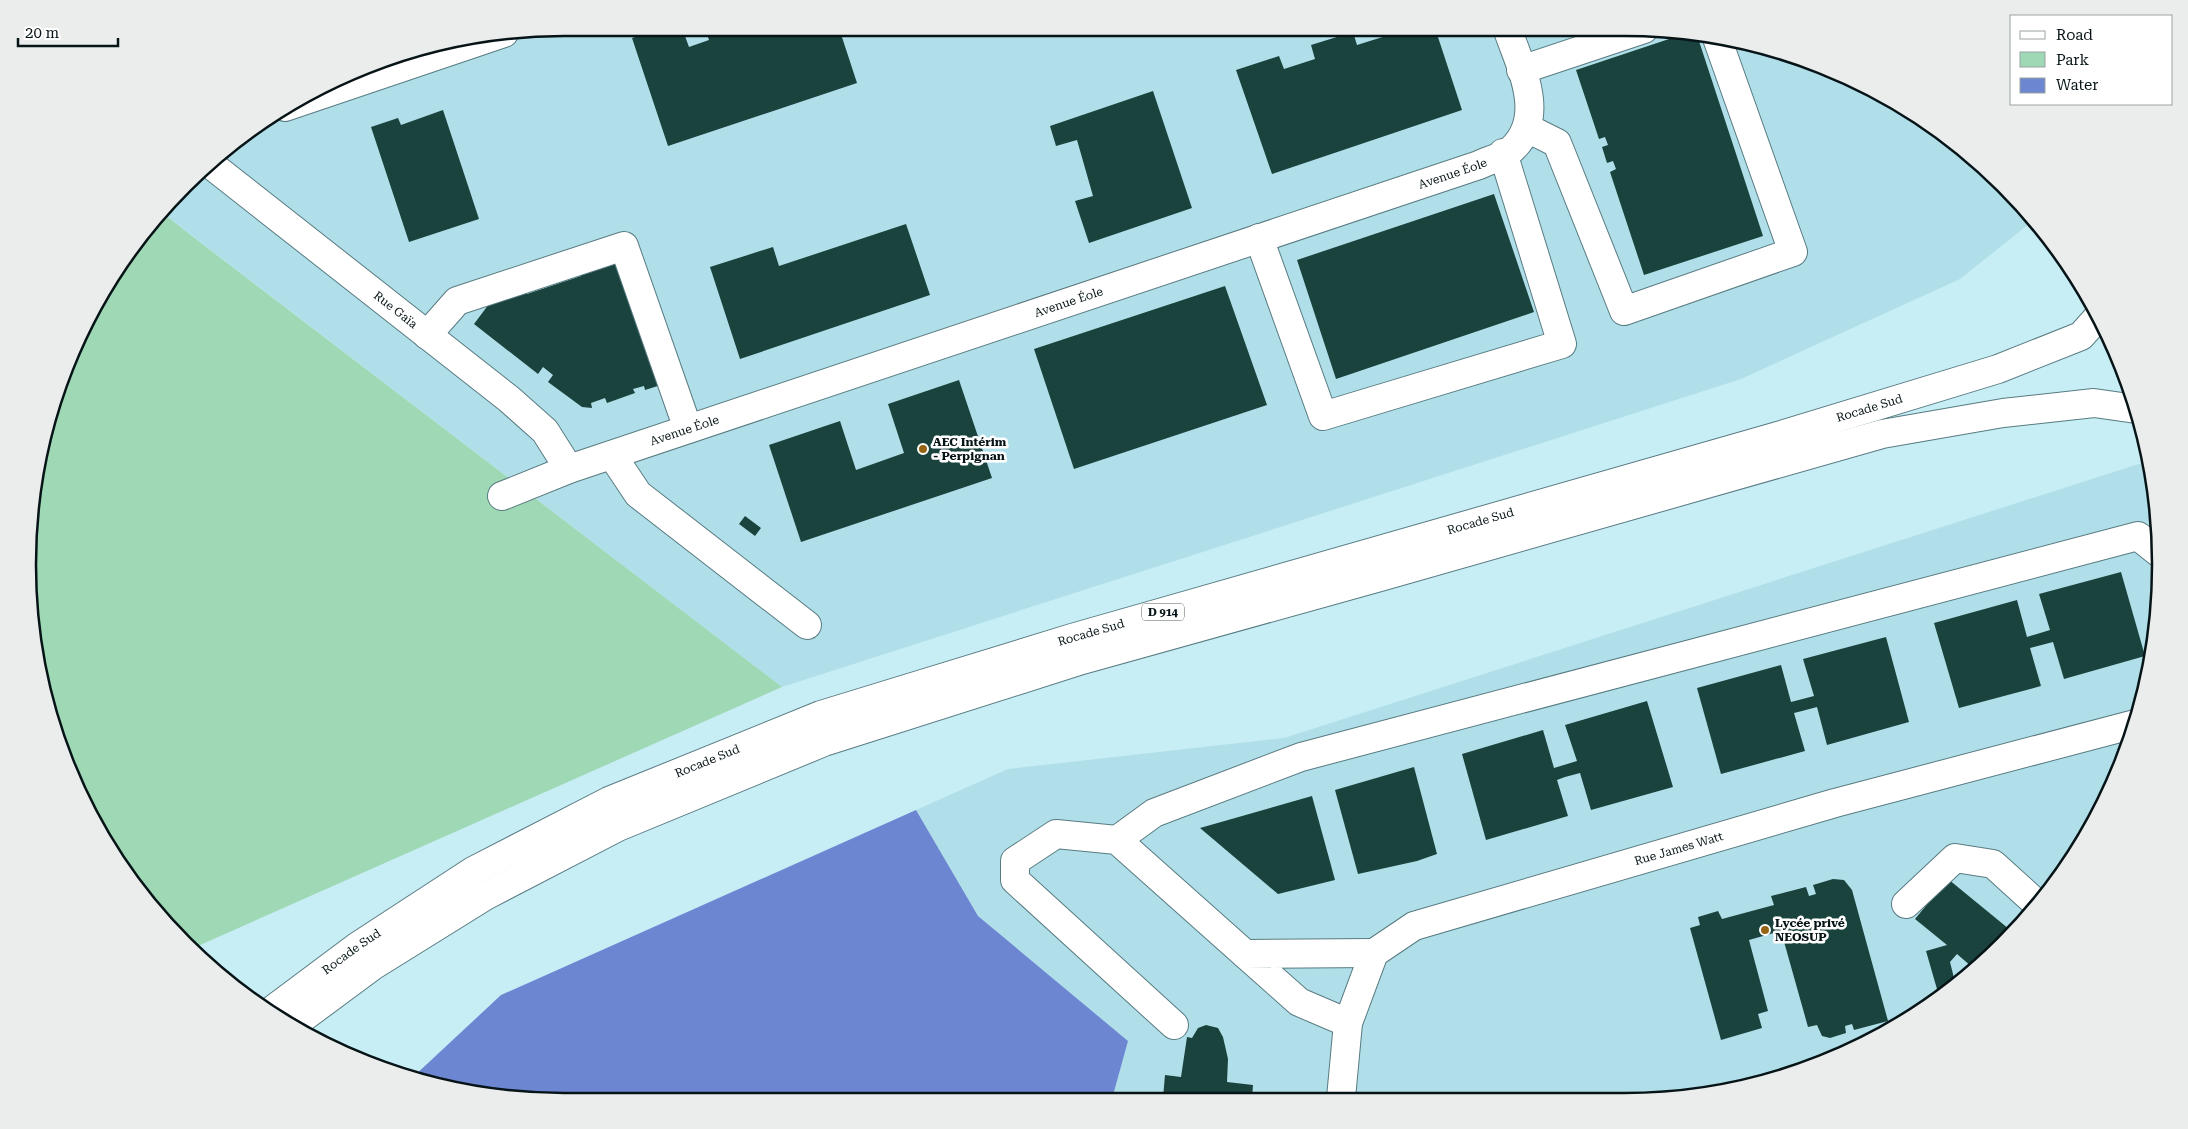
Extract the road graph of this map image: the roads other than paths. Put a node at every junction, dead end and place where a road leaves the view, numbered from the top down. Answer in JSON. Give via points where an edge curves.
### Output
{"nodes":[{"id":1,"x":1516,"y":36,"type":"edge"},
{"id":2,"x":1623,"y":36,"type":"edge"},
{"id":3,"x":473,"y":44,"type":"edge"},
{"id":4,"x":1719,"y":45,"type":"edge"},
{"id":5,"x":1521,"y":70,"type":"junction"},
{"id":6,"x":330,"y":91,"type":"edge"},
{"id":7,"x":1527,"y":128,"type":"junction"},
{"id":8,"x":1504,"y":154,"type":"junction"},
{"id":9,"x":215,"y":168,"type":"edge"},
{"id":10,"x":1259,"y":238,"type":"junction"},
{"id":11,"x":2093,"y":323,"type":"edge"},
{"id":12,"x":427,"y":335,"type":"junction"},
{"id":13,"x":2128,"y":408,"type":"edge"},
{"id":14,"x":688,"y":429,"type":"junction"},
{"id":15,"x":612,"y":454,"type":"junction"},
{"id":16,"x":569,"y":469,"type":"junction"},
{"id":17,"x":502,"y":496,"type":"dead end"},
{"id":18,"x":2151,"y":547,"type":"edge"},
{"id":19,"x":807,"y":626,"type":"dead end"},
{"id":20,"x":2126,"y":726,"type":"edge"},
{"id":21,"x":1118,"y":840,"type":"junction"},
{"id":22,"x":2032,"y":900,"type":"edge"},
{"id":23,"x":1906,"y":904,"type":"dead end"},
{"id":24,"x":1245,"y":954,"type":"junction"},
{"id":25,"x":1374,"y":954,"type":"junction"},
{"id":26,"x":276,"y":1007,"type":"edge"},
{"id":27,"x":298,"y":1021,"type":"edge"},
{"id":28,"x":1348,"y":1023,"type":"junction"},
{"id":29,"x":1174,"y":1026,"type":"dead end"},
{"id":30,"x":1341,"y":1093,"type":"edge"}],
"edges":[{"from":1,"to":5,"type":"main road"},
{"from":2,"to":5,"type":"main road"},
{"from":3,"to":6,"type":"main road"},
{"from":4,"to":7,"type":"main road","via":[[1793,252],[1624,311],[1558,143]]},
{"from":5,"to":7,"type":"main road","via":[[1529,94]]},
{"from":7,"to":8,"type":"main road","name":"Avenue Éole"},
{"from":8,"to":10,"type":"main road","name":"Avenue Éole","via":[[1480,165]]},
{"from":8,"to":10,"type":"main road","via":[[1562,344],[1323,416]]},
{"from":9,"to":12,"type":"main road","name":"Rue Gaïa"},
{"from":10,"to":14,"type":"main road","name":"Avenue Éole"},
{"from":11,"to":26,"type":"main road","name":"Rocade Sud","number":"D 914","via":[[2081,336],[1988,372],[1778,436],[1063,640],[821,715],[609,801],[473,871],[358,946]]},
{"from":12,"to":14,"type":"main road","via":[[457,302],[624,246]]},
{"from":12,"to":16,"type":"main road","name":"Rue Gaïa","via":[[545,431]]},
{"from":13,"to":27,"type":"main road","name":"Rocade Sud","number":"D 914","via":[[2094,403],[2003,413],[1882,434],[1082,660],[824,742],[618,827],[486,896],[374,965]]},
{"from":14,"to":15,"type":"main road","name":"Avenue Éole"},
{"from":15,"to":16,"type":"main road","name":"Avenue Éole"},
{"from":15,"to":19,"type":"main road","via":[[638,494]]},
{"from":16,"to":17,"type":"main road","name":"Avenue Éole"},
{"from":18,"to":21,"type":"main road","via":[[2138,536],[1301,757],[1154,813]]},
{"from":20,"to":25,"type":"main road","name":"Rue James Watt","via":[[1835,804],[1414,926]]},
{"from":21,"to":24,"type":"main road"},
{"from":21,"to":29,"type":"main road","via":[[1056,834],[1015,861],[1015,880]]},
{"from":22,"to":23,"type":"main road","via":[[1992,864],[1955,858]]},
{"from":24,"to":25,"type":"main road"},
{"from":24,"to":28,"type":"main road","via":[[1299,1002]]},
{"from":25,"to":28,"type":"main road"},
{"from":28,"to":30,"type":"main road"}]}
